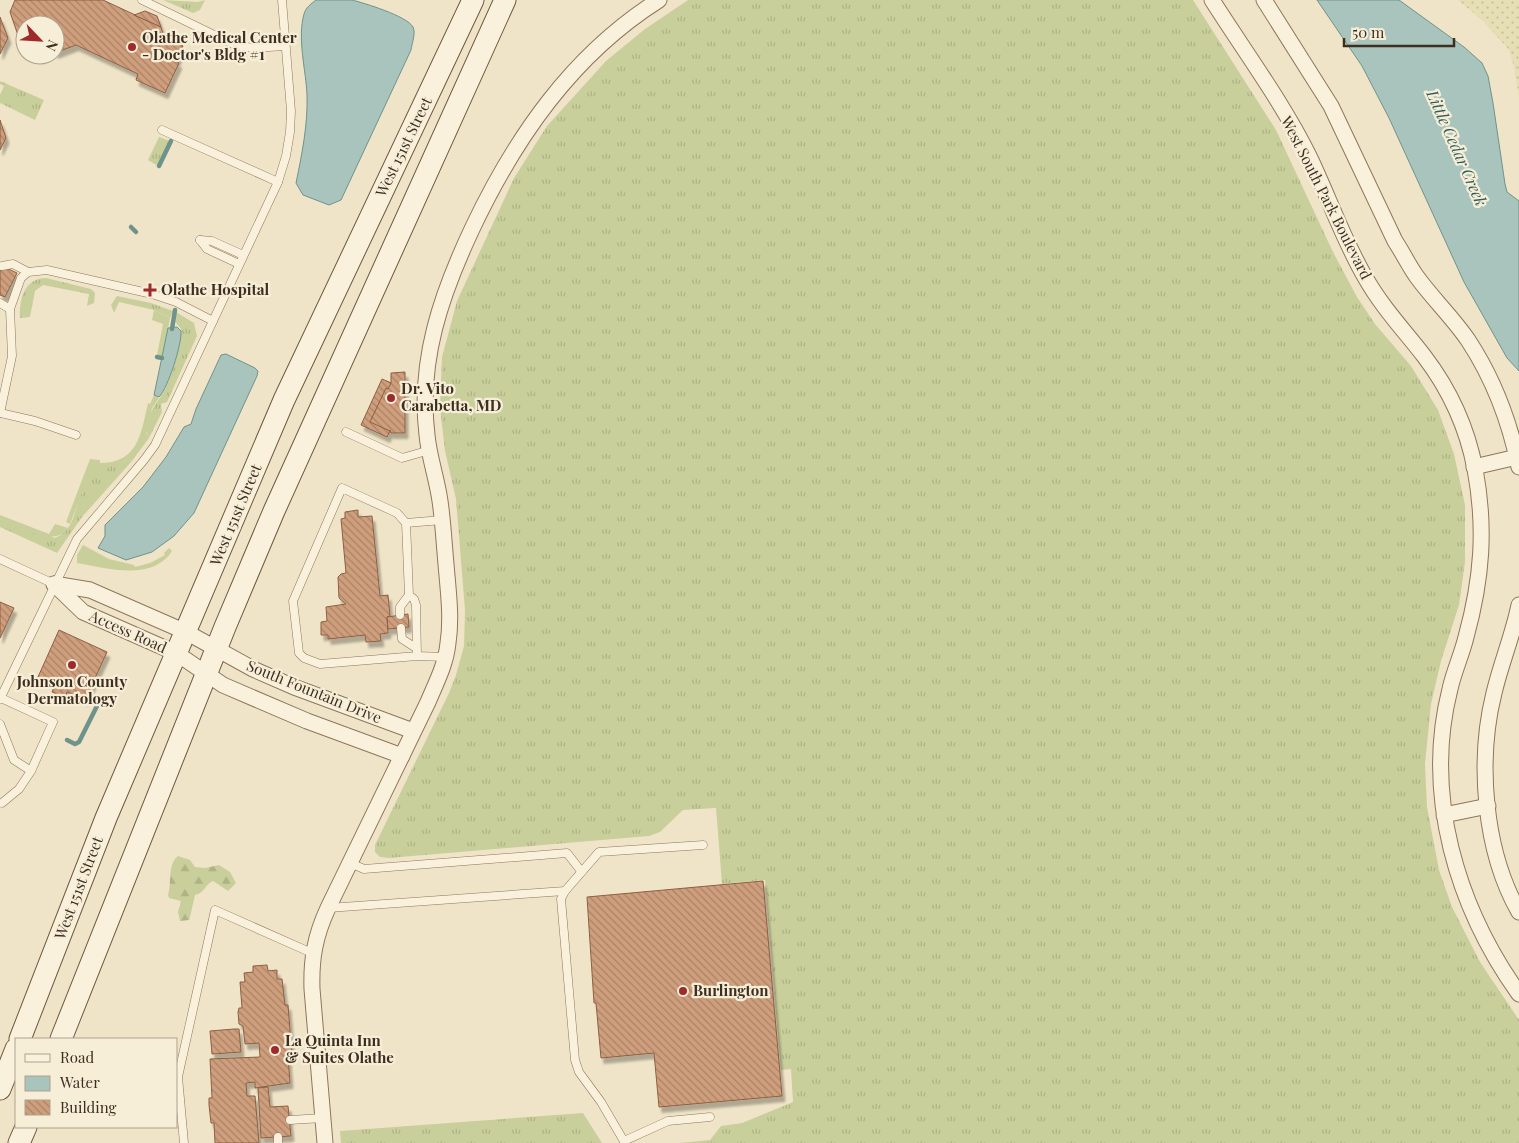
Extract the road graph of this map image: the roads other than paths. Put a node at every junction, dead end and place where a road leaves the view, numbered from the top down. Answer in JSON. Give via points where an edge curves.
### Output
{"nodes":[{"id":1,"x":142,"y":0,"type":"edge"},
{"id":2,"x":282,"y":0,"type":"edge"},
{"id":3,"x":473,"y":0,"type":"edge"},
{"id":4,"x":505,"y":0,"type":"edge"},
{"id":5,"x":659,"y":0,"type":"edge"},
{"id":6,"x":1212,"y":0,"type":"edge"},
{"id":7,"x":1264,"y":0,"type":"edge"},
{"id":8,"x":284,"y":46,"type":"junction"},
{"id":9,"x":162,"y":130,"type":"dead end"},
{"id":10,"x":278,"y":182,"type":"junction"},
{"id":11,"x":244,"y":255,"type":"junction"},
{"id":12,"x":239,"y":264,"type":"junction"},
{"id":13,"x":2,"y":266,"type":"dead end"},
{"id":14,"x":28,"y":272,"type":"junction"},
{"id":15,"x":0,"y":303,"type":"edge"},
{"id":16,"x":10,"y":309,"type":"junction"},
{"id":17,"x":213,"y":321,"type":"junction"},
{"id":18,"x":1,"y":401,"type":"edge"},
{"id":19,"x":0,"y":413,"type":"edge"},
{"id":20,"x":346,"y":432,"type":"dead end"},
{"id":21,"x":76,"y":435,"type":"dead end"},
{"id":22,"x":430,"y":450,"type":"junction"},
{"id":23,"x":1518,"y":462,"type":"edge"},
{"id":24,"x":1474,"y":467,"type":"junction"},
{"id":25,"x":442,"y":520,"type":"junction"},
{"id":26,"x":406,"y":523,"type":"junction"},
{"id":27,"x":0,"y":559,"type":"edge"},
{"id":28,"x":54,"y":584,"type":"junction"},
{"id":29,"x":409,"y":595,"type":"junction"},
{"id":30,"x":1519,"y":605,"type":"edge"},
{"id":31,"x":400,"y":615,"type":"dead end"},
{"id":32,"x":401,"y":628,"type":"dead end"},
{"id":33,"x":186,"y":632,"type":"junction"},
{"id":34,"x":216,"y":649,"type":"junction"},
{"id":35,"x":417,"y":652,"type":"junction"},
{"id":36,"x":176,"y":653,"type":"junction"},
{"id":37,"x":445,"y":657,"type":"junction"},
{"id":38,"x":205,"y":674,"type":"junction"},
{"id":39,"x":1,"y":698,"type":"edge"},
{"id":40,"x":0,"y":724,"type":"edge"},
{"id":41,"x":413,"y":731,"type":"junction"},
{"id":42,"x":402,"y":756,"type":"junction"},
{"id":43,"x":31,"y":771,"type":"junction"},
{"id":44,"x":0,"y":794,"type":"edge"},
{"id":45,"x":1,"y":805,"type":"edge"},
{"id":46,"x":1488,"y":806,"type":"junction"},
{"id":47,"x":1444,"y":815,"type":"junction"},
{"id":48,"x":703,"y":845,"type":"dead end"},
{"id":49,"x":350,"y":863,"type":"junction"},
{"id":50,"x":581,"y":871,"type":"junction"},
{"id":51,"x":565,"y":891,"type":"junction"},
{"id":52,"x":328,"y":908,"type":"junction"},
{"id":53,"x":1519,"y":912,"type":"edge"},
{"id":54,"x":312,"y":953,"type":"junction"},
{"id":55,"x":1519,"y":994,"type":"edge"},
{"id":56,"x":20,"y":1038,"type":"edge"},
{"id":57,"x":61,"y":1038,"type":"edge"},
{"id":58,"x":15,"y":1052,"type":"edge"},
{"id":59,"x":0,"y":1089,"type":"edge"},
{"id":60,"x":710,"y":1117,"type":"dead end"},
{"id":61,"x":323,"y":1118,"type":"junction"},
{"id":62,"x":290,"y":1120,"type":"dead end"},
{"id":63,"x":26,"y":1128,"type":"edge"},
{"id":64,"x":625,"y":1142,"type":"edge"},
{"id":65,"x":19,"y":1143,"type":"edge"},
{"id":66,"x":184,"y":1143,"type":"edge"},
{"id":67,"x":325,"y":1143,"type":"edge"}],
"edges":[{"from":1,"to":8,"type":"lane","via":[[235,45],[253,48]]},
{"from":2,"to":8,"type":"lane"},
{"from":3,"to":33,"type":"main road","name":"West 151st Street","via":[[288,391]]},
{"from":4,"to":34,"type":"main road","name":"West 151st Street","via":[[278,502]]},
{"from":5,"to":22,"type":"street","via":[[603,43],[563,82],[528,128],[494,184],[448,282],[431,336],[426,409]]},
{"from":6,"to":24,"type":"street","name":"West South Park Boulevard","via":[[1306,150],[1352,255],[1374,292],[1424,356],[1450,397],[1465,428]]},
{"from":7,"to":23,"type":"street","via":[[1331,106],[1403,255],[1479,360],[1510,428]]},
{"from":8,"to":10,"type":"lane","via":[[291,111],[290,132]]},
{"from":9,"to":10,"type":"lane"},
{"from":10,"to":11,"type":"lane"},
{"from":11,"to":12,"type":"lane"},
{"from":11,"to":12,"type":"lane","via":[[212,241],[200,240],[207,249]]},
{"from":12,"to":17,"type":"lane"},
{"from":13,"to":14,"type":"lane","via":[[13,264]]},
{"from":14,"to":16,"type":"lane","via":[[22,278]]},
{"from":14,"to":17,"type":"lane","via":[[47,270],[152,294]]},
{"from":15,"to":16,"type":"lane"},
{"from":16,"to":18,"type":"lane","via":[[12,356]]},
{"from":17,"to":28,"type":"lane","via":[[155,445],[77,539]]},
{"from":18,"to":19,"type":"lane"},
{"from":19,"to":21,"type":"lane"},
{"from":20,"to":22,"type":"lane","via":[[402,458]]},
{"from":22,"to":25,"type":"street"},
{"from":23,"to":24,"type":"street"},
{"from":24,"to":47,"type":"street","name":"West South Park Boulevard","via":[[1481,505],[1483,544],[1467,635],[1450,690],[1442,737],[1440,784]]},
{"from":25,"to":26,"type":"lane"},
{"from":25,"to":37,"type":"street","via":[[449,606]]},
{"from":26,"to":29,"type":"lane"},
{"from":26,"to":35,"type":"lane","via":[[398,513],[342,488],[293,601],[299,653],[310,661],[329,664]]},
{"from":27,"to":28,"type":"lane","name":"Access Road"},
{"from":28,"to":33,"type":"street","name":"Access Road","via":[[90,590]]},
{"from":28,"to":36,"type":"street","name":"Access Road","via":[[83,612]]},
{"from":28,"to":39,"type":"lane"},
{"from":29,"to":31,"type":"lane","via":[[400,608]]},
{"from":29,"to":35,"type":"lane","via":[[416,605]]},
{"from":30,"to":46,"type":"street","via":[[1489,717],[1485,780]]},
{"from":32,"to":35,"type":"lane","via":[[402,639]]},
{"from":33,"to":34,"type":"street","name":"Access Road"},
{"from":33,"to":36,"type":"main road","name":"West 151st Street"},
{"from":34,"to":38,"type":"main road","name":"West 151st Street"},
{"from":34,"to":41,"type":"street","name":"South Fountain Drive","via":[[294,687]]},
{"from":35,"to":37,"type":"lane"},
{"from":36,"to":38,"type":"street","name":"Access Road"},
{"from":36,"to":56,"type":"main road","name":"West 151st Street","via":[[106,818]]},
{"from":37,"to":41,"type":"street"},
{"from":38,"to":42,"type":"street","name":"South Fountain Drive","via":[[307,721]]},
{"from":38,"to":57,"type":"main road","name":"West 151st Street"},
{"from":39,"to":43,"type":"lane","via":[[53,722]]},
{"from":40,"to":43,"type":"lane","via":[[14,760]]},
{"from":41,"to":42,"type":"street"},
{"from":42,"to":49,"type":"street"},
{"from":43,"to":45,"type":"lane","via":[[19,789]]},
{"from":44,"to":45,"type":"lane"},
{"from":46,"to":47,"type":"street"},
{"from":46,"to":53,"type":"street","via":[[1499,860]]},
{"from":47,"to":55,"type":"street","name":"West South Park Boulevard","via":[[1455,866],[1471,909],[1485,941]]},
{"from":48,"to":50,"type":"lane","via":[[599,852]]},
{"from":49,"to":50,"type":"lane","via":[[364,869],[567,854]]},
{"from":49,"to":52,"type":"street"},
{"from":50,"to":51,"type":"lane"},
{"from":51,"to":52,"type":"lane"},
{"from":51,"to":64,"type":"lane","via":[[561,900],[575,1060],[579,1072]]},
{"from":52,"to":54,"type":"street"},
{"from":54,"to":61,"type":"street"},
{"from":54,"to":66,"type":"lane","via":[[215,910],[178,1076]]},
{"from":58,"to":59,"type":"main road"},
{"from":60,"to":64,"type":"lane","via":[[668,1121]]},
{"from":61,"to":62,"type":"lane"},
{"from":61,"to":67,"type":"street"},
{"from":63,"to":65,"type":"main road"}]}
